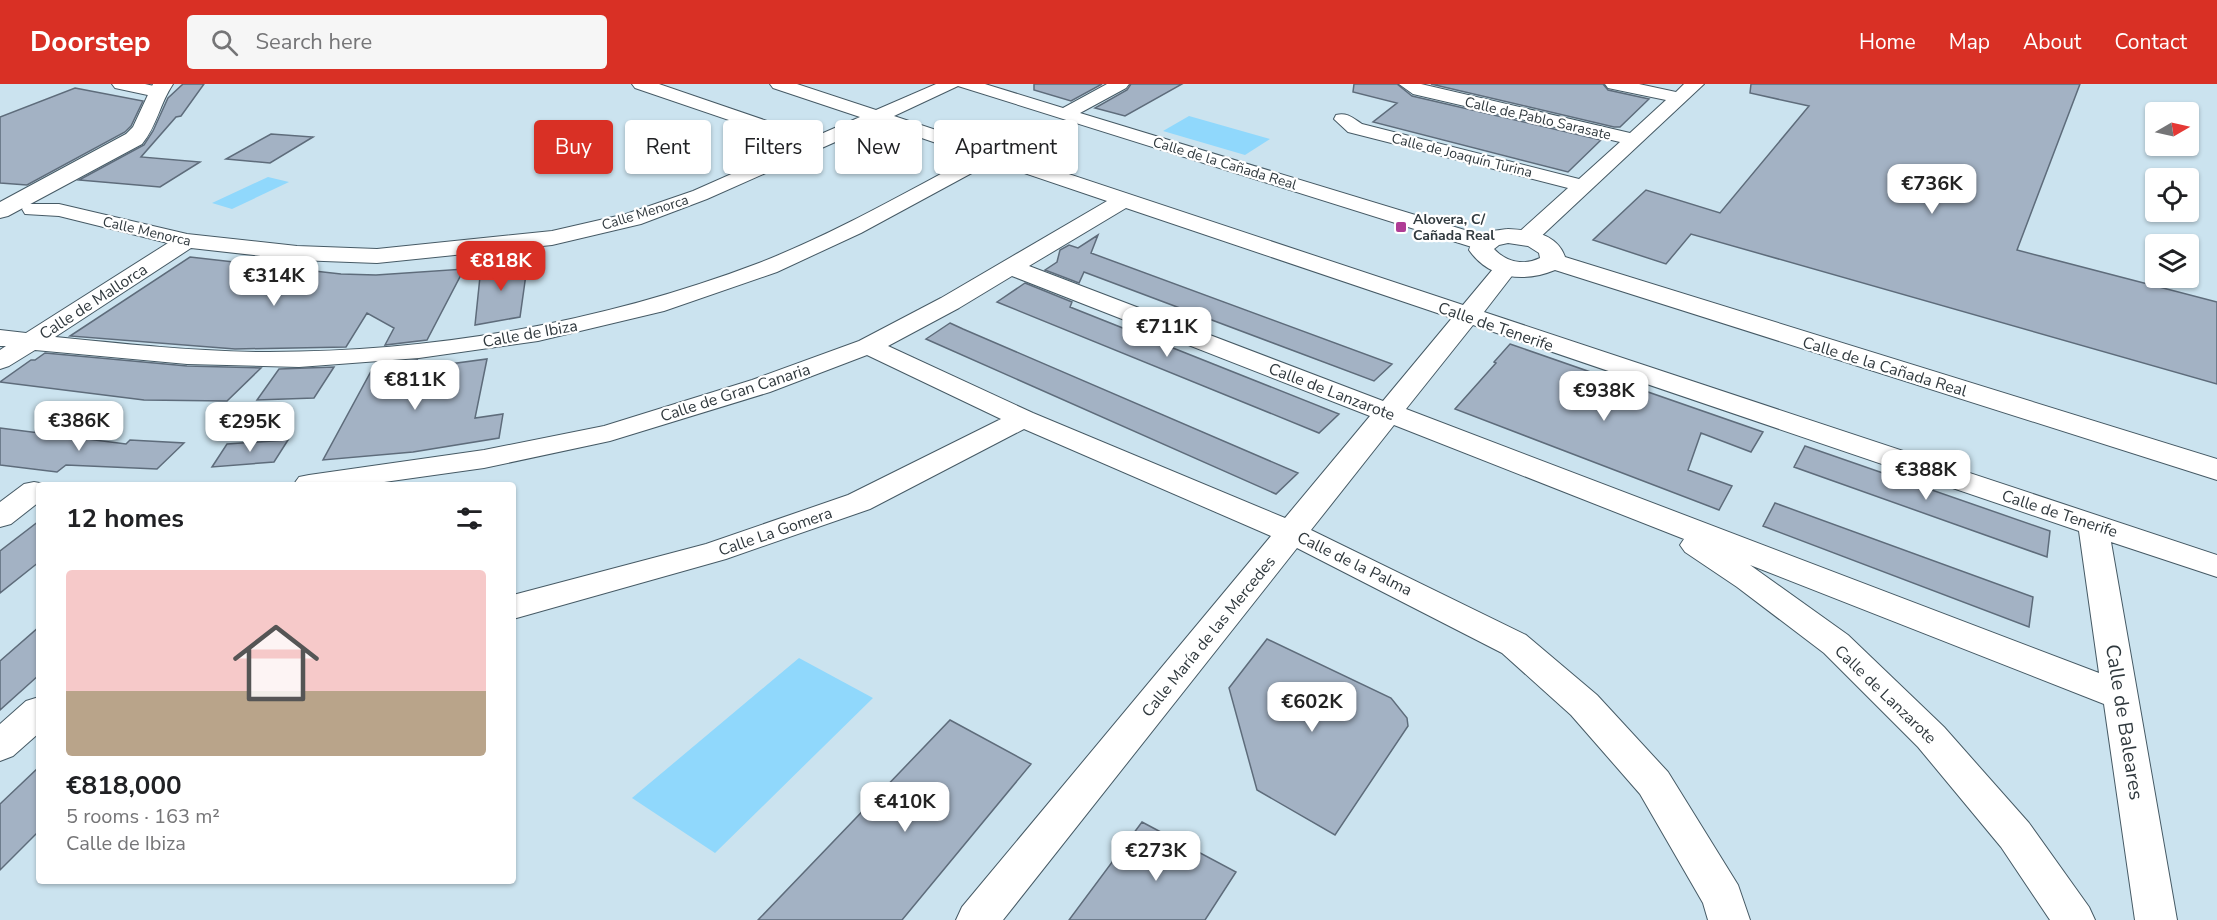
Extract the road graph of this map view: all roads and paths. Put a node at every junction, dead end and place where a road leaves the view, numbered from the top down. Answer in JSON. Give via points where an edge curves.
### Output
{"nodes":[{"id":1,"x":121,"y":84,"type":"edge"},
{"id":2,"x":641,"y":84,"type":"edge"},
{"id":3,"x":779,"y":84,"type":"edge"},
{"id":4,"x":951,"y":84,"type":"edge"},
{"id":5,"x":966,"y":84,"type":"edge"},
{"id":6,"x":1120,"y":84,"type":"edge"},
{"id":7,"x":1408,"y":84,"type":"edge"},
{"id":8,"x":1614,"y":84,"type":"edge"},
{"id":9,"x":1695,"y":84,"type":"edge"},
{"id":10,"x":160,"y":88,"type":"edge"},
{"id":11,"x":1680,"y":98,"type":"junction"},
{"id":12,"x":1065,"y":114,"type":"junction"},
{"id":13,"x":879,"y":117,"type":"junction"},
{"id":14,"x":1343,"y":119,"type":"dead end"},
{"id":15,"x":754,"y":120,"type":"edge"},
{"id":16,"x":934,"y":136,"type":"edge"},
{"id":17,"x":823,"y":137,"type":"edge"},
{"id":18,"x":1635,"y":140,"type":"junction"},
{"id":19,"x":744,"y":174,"type":"edge"},
{"id":20,"x":954,"y":174,"type":"edge"},
{"id":21,"x":1048,"y":174,"type":"edge"},
{"id":22,"x":1583,"y":186,"type":"junction"},
{"id":23,"x":37,"y":199,"type":"junction"},
{"id":24,"x":1125,"y":199,"type":"junction"},
{"id":25,"x":0,"y":211,"type":"edge"},
{"id":26,"x":0,"y":230,"type":"edge"},
{"id":27,"x":1526,"y":238,"type":"junction"},
{"id":28,"x":187,"y":241,"type":"junction"},
{"id":29,"x":1483,"y":243,"type":"junction"},
{"id":30,"x":1553,"y":261,"type":"junction"},
{"id":31,"x":1011,"y":267,"type":"junction"},
{"id":32,"x":1506,"y":268,"type":"junction"},
{"id":33,"x":1468,"y":316,"type":"junction"},
{"id":34,"x":0,"y":338,"type":"edge"},
{"id":35,"x":31,"y":342,"type":"junction"},
{"id":36,"x":868,"y":346,"type":"junction"},
{"id":37,"x":0,"y":362,"type":"edge"},
{"id":38,"x":1389,"y":414,"type":"junction"},
{"id":39,"x":1023,"y":419,"type":"junction"},
{"id":40,"x":2217,"y":470,"type":"edge"},
{"id":41,"x":323,"y":482,"type":"edge"},
{"id":42,"x":0,"y":486,"type":"edge"},
{"id":43,"x":36,"y":491,"type":"edge"},
{"id":44,"x":1652,"y":515,"type":"junction"},
{"id":45,"x":0,"y":517,"type":"edge"},
{"id":46,"x":2093,"y":524,"type":"junction"},
{"id":47,"x":1292,"y":533,"type":"junction"},
{"id":48,"x":2217,"y":566,"type":"edge"},
{"id":49,"x":516,"y":606,"type":"edge"},
{"id":50,"x":2121,"y":696,"type":"junction"},
{"id":51,"x":36,"y":714,"type":"edge"},
{"id":52,"x":0,"y":746,"type":"edge"},
{"id":53,"x":977,"y":920,"type":"edge"},
{"id":54,"x":1729,"y":920,"type":"edge"},
{"id":55,"x":2074,"y":920,"type":"edge"},
{"id":56,"x":2156,"y":920,"type":"edge"}],
"edges":[{"from":1,"to":10,"type":"street"},
{"from":2,"to":15,"type":"street"},
{"from":3,"to":13,"type":"street","name":"Calle de Tenerife"},
{"from":4,"to":13,"type":"street","name":"Calle Menorca"},
{"from":5,"to":12,"type":"street","name":"Calle de la Cañada Real"},
{"from":6,"to":12,"type":"street"},
{"from":7,"to":18,"type":"street","name":"Calle de Pablo Sarasate","via":[[1419,90]]},
{"from":8,"to":11,"type":"street"},
{"from":9,"to":11,"type":"street"},
{"from":10,"to":23,"type":"street","via":[[141,133],[134,140]]},
{"from":11,"to":18,"type":"street"},
{"from":12,"to":29,"type":"street","name":"Calle de la Cañada Real"},
{"from":13,"to":16,"type":"street","name":"Calle de Tenerife"},
{"from":13,"to":17,"type":"street","name":"Calle Menorca"},
{"from":14,"to":22,"type":"street","name":"Calle de Joaquín Turina","via":[[1355,128]]},
{"from":18,"to":22,"type":"street"},
{"from":19,"to":28,"type":"street","name":"Calle Menorca","via":[[633,219],[552,238],[460,250],[377,256],[297,253]]},
{"from":20,"to":35,"type":"street","name":"Calle de Ibiza","via":[[769,267],[662,304],[542,333],[419,351],[298,359],[182,356]]},
{"from":21,"to":24,"type":"street","name":"Calle de Tenerife"},
{"from":22,"to":27,"type":"street"},
{"from":23,"to":25,"type":"street"},
{"from":23,"to":26,"type":"street"},
{"from":23,"to":28,"type":"street","name":"Calle Menorca","via":[[59,210]]},
{"from":24,"to":31,"type":"street","name":"Calle de Gran Canaria"},
{"from":24,"to":33,"type":"street","name":"Calle de Tenerife"},
{"from":27,"to":29,"type":"street","via":[[1501,237]]},
{"from":27,"to":30,"type":"street","via":[[1549,248]]},
{"from":28,"to":35,"type":"street","name":"Calle de Mallorca"},
{"from":29,"to":32,"type":"street","via":[[1481,250],[1485,256]]},
{"from":30,"to":32,"type":"street","via":[[1543,268]]},
{"from":30,"to":40,"type":"street","name":"Calle de la Cañada Real"},
{"from":31,"to":36,"type":"street","name":"Calle de Gran Canaria"},
{"from":31,"to":38,"type":"street","name":"Calle de Lanzarote"},
{"from":32,"to":33,"type":"street","name":"Calle María de las Mercedes"},
{"from":33,"to":38,"type":"street","name":"Calle María de las Mercedes"},
{"from":33,"to":46,"type":"street","name":"Calle de Tenerife"},
{"from":34,"to":35,"type":"street","name":"Calle de Ibiza"},
{"from":35,"to":37,"type":"street","name":"Calle de Mallorca"},
{"from":36,"to":39,"type":"street","name":"Calle de la Palma"},
{"from":36,"to":41,"type":"street","name":"Calle de Gran Canaria","via":[[761,386],[610,433],[484,459]]},
{"from":38,"to":44,"type":"street","name":"Calle de Lanzarote"},
{"from":38,"to":47,"type":"street","name":"Calle María de las Mercedes"},
{"from":39,"to":47,"type":"street","name":"Calle de la Palma"},
{"from":39,"to":49,"type":"street","name":"Calle La Gomera","via":[[859,502],[715,552]]},
{"from":42,"to":43,"type":"street"},
{"from":43,"to":45,"type":"street"},
{"from":44,"to":50,"type":"street","name":"Calle de Lanzarote"},
{"from":44,"to":55,"type":"street","name":"Calle de Lanzarote","via":[[1836,644],[1931,737],[2015,835]]},
{"from":46,"to":48,"type":"street","name":"Calle de Tenerife"},
{"from":46,"to":50,"type":"street","name":"Calle de Baleares"},
{"from":47,"to":53,"type":"street","name":"Calle María de las Mercedes"},
{"from":47,"to":54,"type":"street","name":"Calle de la Palma","via":[[1514,644],[1584,705],[1654,783],[1723,898]]},
{"from":50,"to":56,"type":"street","name":"Calle de Baleares"},
{"from":51,"to":52,"type":"street"}]}
